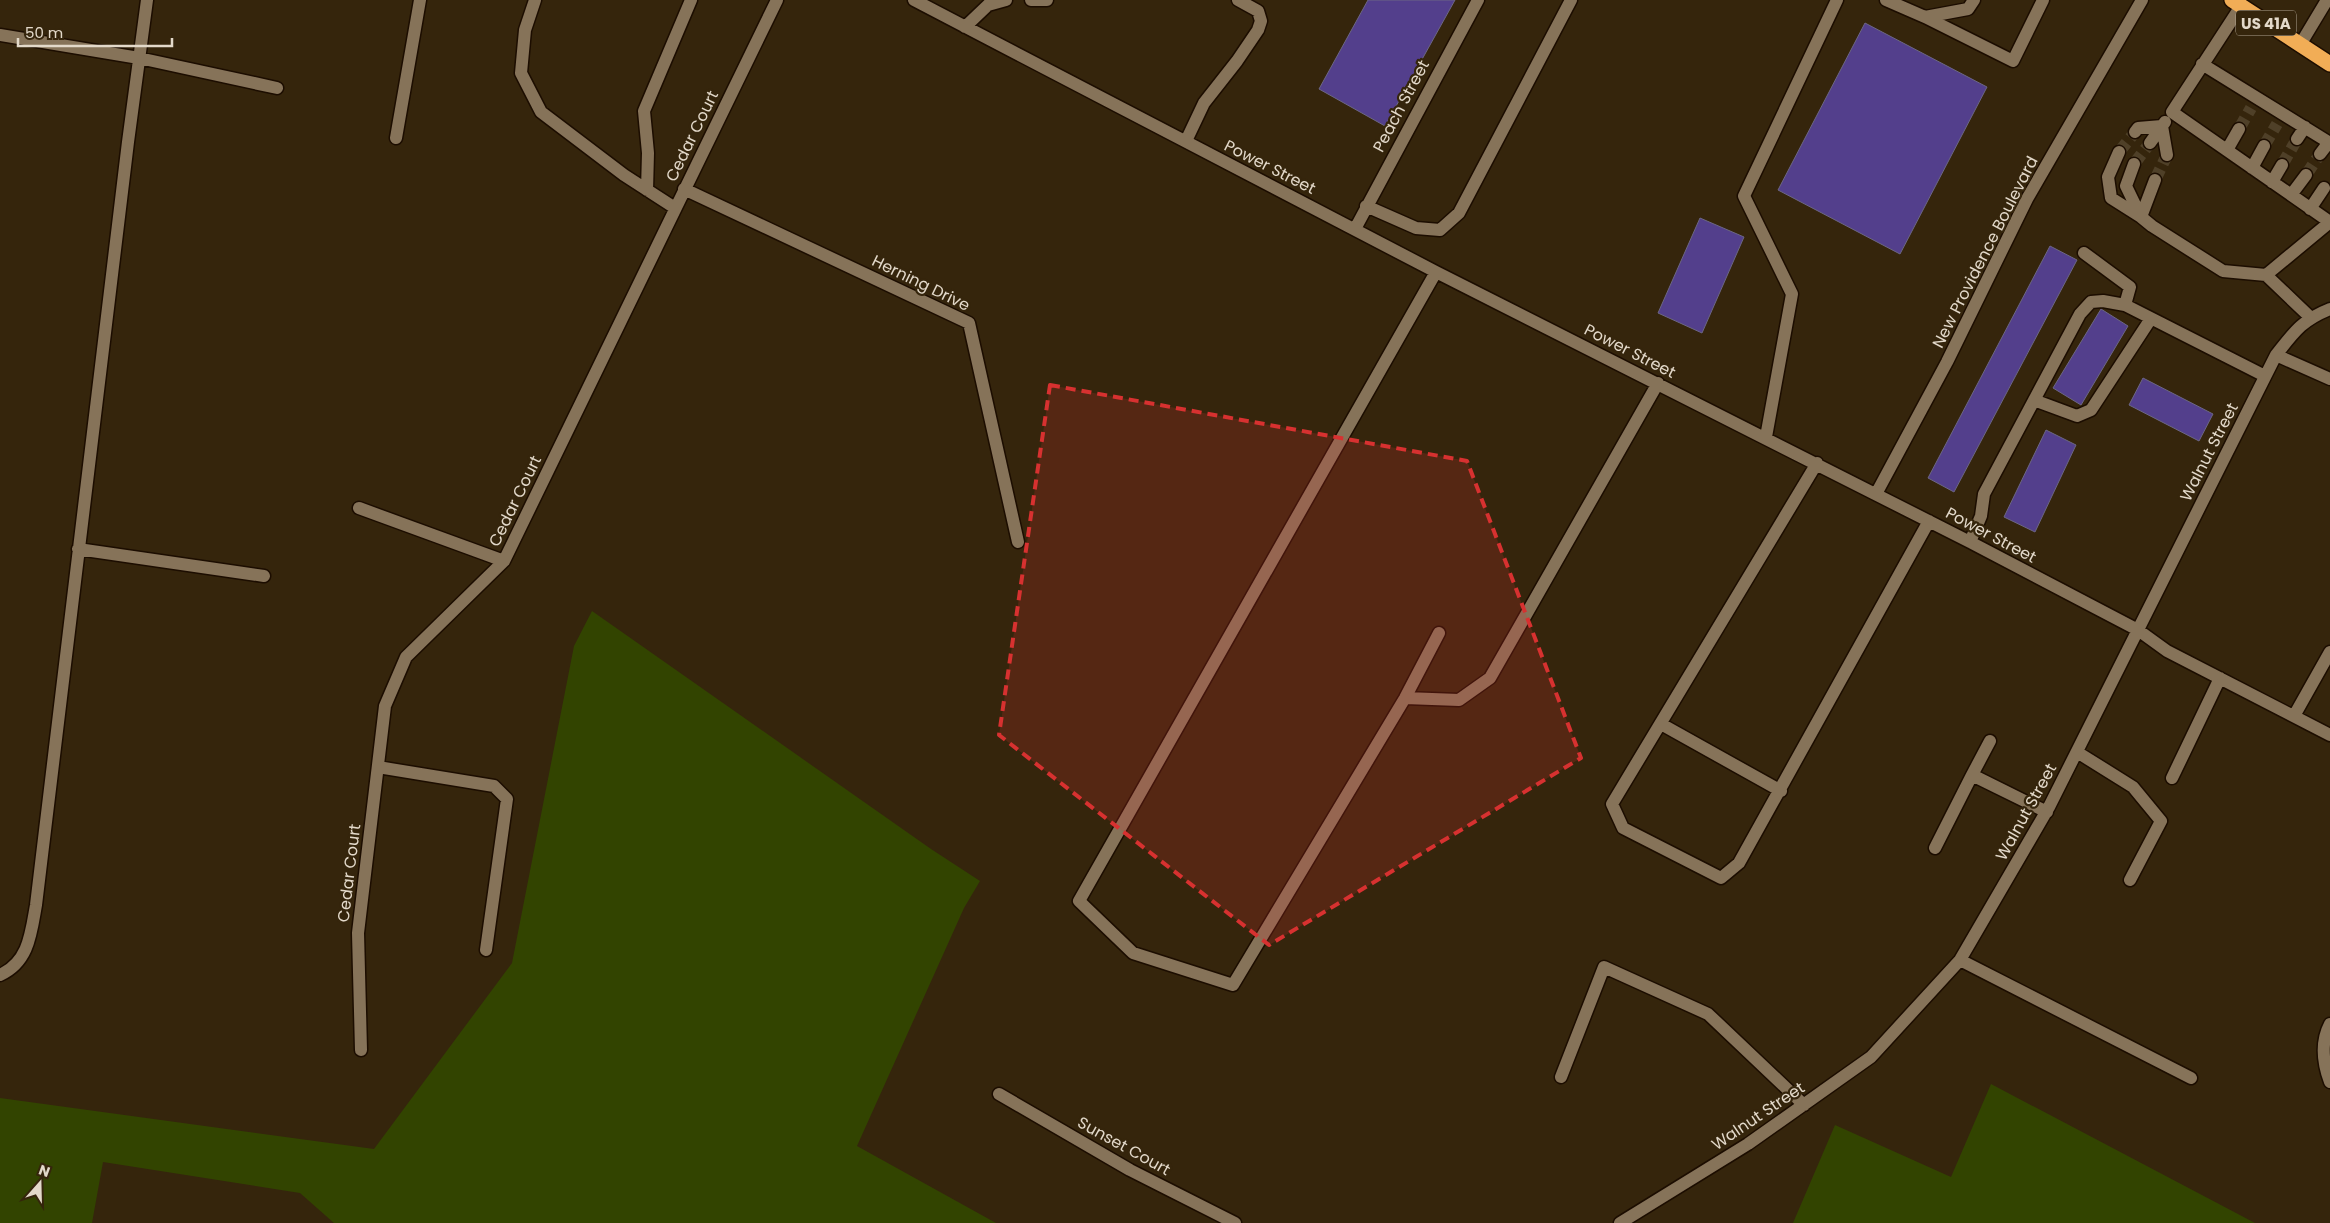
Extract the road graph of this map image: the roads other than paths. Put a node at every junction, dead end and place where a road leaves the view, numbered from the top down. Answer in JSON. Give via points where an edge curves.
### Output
{"nodes":[{"id":1,"x":147,"y":0,"type":"edge"},
{"id":2,"x":420,"y":0,"type":"edge"},
{"id":3,"x":535,"y":0,"type":"edge"},
{"id":4,"x":691,"y":0,"type":"edge"},
{"id":5,"x":777,"y":0,"type":"edge"},
{"id":6,"x":914,"y":0,"type":"edge"},
{"id":7,"x":1006,"y":0,"type":"edge"},
{"id":8,"x":1031,"y":0,"type":"edge"},
{"id":9,"x":1047,"y":0,"type":"edge"},
{"id":10,"x":1238,"y":0,"type":"edge"},
{"id":11,"x":1478,"y":0,"type":"edge"},
{"id":12,"x":1571,"y":0,"type":"edge"},
{"id":13,"x":1837,"y":0,"type":"edge"},
{"id":14,"x":1886,"y":0,"type":"edge"},
{"id":15,"x":1974,"y":0,"type":"edge"},
{"id":16,"x":2043,"y":0,"type":"edge"},
{"id":17,"x":2142,"y":0,"type":"edge"},
{"id":18,"x":2327,"y":0,"type":"edge"},
{"id":19,"x":2236,"y":3,"type":"edge"},
{"id":20,"x":1925,"y":17,"type":"junction"},
{"id":21,"x":965,"y":27,"type":"junction"},
{"id":22,"x":0,"y":36,"type":"edge"},
{"id":23,"x":2300,"y":45,"type":"junction"},
{"id":24,"x":139,"y":58,"type":"junction"},
{"id":25,"x":2202,"y":64,"type":"junction"},
{"id":26,"x":2330,"y":64,"type":"edge"},
{"id":27,"x":277,"y":88,"type":"dead end"},
{"id":28,"x":2172,"y":112,"type":"junction"},
{"id":29,"x":2162,"y":126,"type":"junction"},
{"id":30,"x":2305,"y":127,"type":"junction"},
{"id":31,"x":2239,"y":130,"type":"tunnel mouth"},
{"id":32,"x":2135,"y":132,"type":"tunnel mouth"},
{"id":33,"x":396,"y":138,"type":"dead end"},
{"id":34,"x":2297,"y":139,"type":"tunnel mouth"},
{"id":35,"x":1186,"y":141,"type":"junction"},
{"id":36,"x":2329,"y":142,"type":"edge"},
{"id":37,"x":2150,"y":144,"type":"tunnel mouth"},
{"id":38,"x":2264,"y":146,"type":"tunnel mouth"},
{"id":39,"x":2227,"y":150,"type":"junction"},
{"id":40,"x":2119,"y":152,"type":"tunnel mouth"},
{"id":41,"x":2320,"y":154,"type":"tunnel mouth"},
{"id":42,"x":2167,"y":155,"type":"tunnel mouth"},
{"id":43,"x":2134,"y":164,"type":"tunnel mouth"},
{"id":44,"x":2282,"y":164,"type":"tunnel mouth"},
{"id":45,"x":2252,"y":168,"type":"junction"},
{"id":46,"x":2306,"y":174,"type":"tunnel mouth"},
{"id":47,"x":2155,"y":180,"type":"tunnel mouth"},
{"id":48,"x":2272,"y":182,"type":"junction"},
{"id":49,"x":2324,"y":188,"type":"dead end"},
{"id":50,"x":684,"y":189,"type":"junction"},
{"id":51,"x":647,"y":190,"type":"junction"},
{"id":52,"x":2291,"y":195,"type":"junction"},
{"id":53,"x":1366,"y":206,"type":"junction"},
{"id":54,"x":675,"y":208,"type":"junction"},
{"id":55,"x":2310,"y":209,"type":"junction"},
{"id":56,"x":2141,"y":217,"type":"junction"},
{"id":57,"x":2330,"y":222,"type":"edge"},
{"id":58,"x":1355,"y":229,"type":"junction"},
{"id":59,"x":2084,"y":253,"type":"dead end"},
{"id":60,"x":1436,"y":272,"type":"junction"},
{"id":61,"x":2266,"y":275,"type":"junction"},
{"id":62,"x":2124,"y":305,"type":"junction"},
{"id":63,"x":2330,"y":309,"type":"edge"},
{"id":64,"x":2310,"y":317,"type":"junction"},
{"id":65,"x":2150,"y":320,"type":"junction"},
{"id":66,"x":2276,"y":355,"type":"junction"},
{"id":67,"x":2265,"y":376,"type":"junction"},
{"id":68,"x":2330,"y":379,"type":"edge"},
{"id":69,"x":1658,"y":384,"type":"junction"},
{"id":70,"x":2034,"y":400,"type":"junction"},
{"id":71,"x":1766,"y":438,"type":"junction"},
{"id":72,"x":1817,"y":463,"type":"junction"},
{"id":73,"x":1876,"y":494,"type":"junction"},
{"id":74,"x":359,"y":508,"type":"dead end"},
{"id":75,"x":1929,"y":521,"type":"junction"},
{"id":76,"x":1018,"y":542,"type":"dead end"},
{"id":77,"x":1970,"y":542,"type":"junction"},
{"id":78,"x":78,"y":549,"type":"junction"},
{"id":79,"x":504,"y":561,"type":"junction"},
{"id":80,"x":264,"y":576,"type":"dead end"},
{"id":81,"x":2138,"y":630,"type":"junction"},
{"id":82,"x":1439,"y":633,"type":"dead end"},
{"id":83,"x":2330,"y":652,"type":"edge"},
{"id":84,"x":2220,"y":678,"type":"junction"},
{"id":85,"x":1405,"y":698,"type":"junction"},
{"id":86,"x":2294,"y":716,"type":"junction"},
{"id":87,"x":1661,"y":724,"type":"junction"},
{"id":88,"x":2330,"y":735,"type":"edge"},
{"id":89,"x":1990,"y":742,"type":"dead end"},
{"id":90,"x":2077,"y":752,"type":"junction"},
{"id":91,"x":378,"y":767,"type":"junction"},
{"id":92,"x":1972,"y":776,"type":"junction"},
{"id":93,"x":2172,"y":778,"type":"dead end"},
{"id":94,"x":1780,"y":790,"type":"junction"},
{"id":95,"x":2047,"y":812,"type":"junction"},
{"id":96,"x":1935,"y":848,"type":"dead end"},
{"id":97,"x":2130,"y":880,"type":"dead end"},
{"id":98,"x":486,"y":950,"type":"dead end"},
{"id":99,"x":1960,"y":960,"type":"junction"},
{"id":100,"x":0,"y":975,"type":"edge"},
{"id":101,"x":2330,"y":1024,"type":"edge"},
{"id":102,"x":361,"y":1050,"type":"dead end"},
{"id":103,"x":1561,"y":1077,"type":"dead end"},
{"id":104,"x":2191,"y":1078,"type":"dead end"},
{"id":105,"x":2330,"y":1082,"type":"edge"},
{"id":106,"x":999,"y":1094,"type":"dead end"},
{"id":107,"x":1804,"y":1105,"type":"junction"},
{"id":108,"x":1235,"y":1223,"type":"edge"},
{"id":109,"x":1620,"y":1223,"type":"edge"}],
"edges":[{"from":1,"to":24,"type":"street"},
{"from":2,"to":33,"type":"street"},
{"from":3,"to":51,"type":"street","via":[[525,30],[521,73],[541,112]]},
{"from":4,"to":51,"type":"street","via":[[644,111]]},
{"from":5,"to":50,"type":"street","name":"Cedar Court"},
{"from":6,"to":21,"type":"street","name":"Power Street"},
{"from":7,"to":21,"type":"street","via":[[988,5]]},
{"from":8,"to":9,"type":"street"},
{"from":10,"to":35,"type":"street","via":[[1258,12],[1261,21],[1258,30],[1204,103]]},
{"from":11,"to":53,"type":"street","name":"Peach Street"},
{"from":12,"to":53,"type":"street","via":[[1459,213],[1440,230],[1424,229]]},
{"from":13,"to":71,"type":"street","via":[[1744,196],[1792,294]]},
{"from":14,"to":20,"type":"street"},
{"from":15,"to":20,"type":"street","via":[[1968,9]]},
{"from":16,"to":20,"type":"street","via":[[2014,61]]},
{"from":17,"to":73,"type":"street","name":"New Providence Boulevard","via":[[2027,199],[1947,362]]},
{"from":18,"to":23,"type":"street"},
{"from":19,"to":23,"type":"highway","number":"US 41A"},
{"from":19,"to":25,"type":"street"},
{"from":21,"to":35,"type":"street","name":"Power Street"},
{"from":22,"to":24,"type":"street"},
{"from":23,"to":26,"type":"highway","number":"US 41A"},
{"from":24,"to":27,"type":"street"},
{"from":24,"to":78,"type":"street"},
{"from":25,"to":28,"type":"street"},
{"from":25,"to":30,"type":"street","via":[[2280,119]]},
{"from":28,"to":29,"type":"street"},
{"from":28,"to":39,"type":"street"},
{"from":29,"to":32,"type":"street","via":[[2138,128]]},
{"from":29,"to":37,"type":"street"},
{"from":29,"to":42,"type":"street"},
{"from":30,"to":34,"type":"street"},
{"from":30,"to":36,"type":"street"},
{"from":31,"to":39,"type":"street"},
{"from":35,"to":58,"type":"street","name":"Power Street"},
{"from":36,"to":41,"type":"street"},
{"from":38,"to":45,"type":"street"},
{"from":39,"to":45,"type":"street"},
{"from":40,"to":56,"type":"street","via":[[2108,176],[2111,198]]},
{"from":43,"to":56,"type":"street","via":[[2126,186]]},
{"from":44,"to":48,"type":"street"},
{"from":45,"to":48,"type":"street"},
{"from":46,"to":52,"type":"street"},
{"from":47,"to":56,"type":"street"},
{"from":48,"to":52,"type":"street"},
{"from":49,"to":55,"type":"street"},
{"from":50,"to":54,"type":"street","name":"Cedar Court"},
{"from":50,"to":76,"type":"street","name":"Herning Drive","via":[[969,323]]},
{"from":51,"to":54,"type":"street"},
{"from":52,"to":55,"type":"street"},
{"from":53,"to":58,"type":"street","name":"Peach Street"},
{"from":54,"to":79,"type":"street","name":"Cedar Court"},
{"from":55,"to":57,"type":"street"},
{"from":56,"to":61,"type":"street","via":[[2223,271]]},
{"from":57,"to":61,"type":"street"},
{"from":58,"to":60,"type":"street","name":"Power Street"},
{"from":59,"to":62,"type":"street","via":[[2130,286]]},
{"from":60,"to":69,"type":"street","name":"Power Street"},
{"from":60,"to":85,"type":"street","via":[[1079,901],[1133,954],[1233,985]]},
{"from":61,"to":64,"type":"street"},
{"from":62,"to":65,"type":"street"},
{"from":62,"to":70,"type":"street","via":[[2091,302],[2080,314]]},
{"from":63,"to":64,"type":"street","name":"Walnut Street"},
{"from":64,"to":66,"type":"street","name":"Walnut Street"},
{"from":65,"to":67,"type":"street"},
{"from":65,"to":70,"type":"street","via":[[2091,410],[2077,416]]},
{"from":66,"to":67,"type":"street","name":"Walnut Street"},
{"from":66,"to":68,"type":"street"},
{"from":67,"to":81,"type":"street","name":"Walnut Street"},
{"from":69,"to":71,"type":"street","name":"Power Street"},
{"from":69,"to":85,"type":"street","via":[[1490,678],[1459,700]]},
{"from":70,"to":77,"type":"street","via":[[1984,494],[1981,516]]},
{"from":71,"to":72,"type":"street","name":"Power Street"},
{"from":72,"to":73,"type":"street","name":"Power Street"},
{"from":72,"to":87,"type":"street"},
{"from":73,"to":75,"type":"street","name":"Power Street"},
{"from":74,"to":79,"type":"street"},
{"from":75,"to":77,"type":"street","name":"Power Street"},
{"from":75,"to":94,"type":"street"},
{"from":77,"to":81,"type":"street","name":"Power Street"},
{"from":78,"to":80,"type":"street"},
{"from":78,"to":100,"type":"street","via":[[29,944],[19,962]]},
{"from":79,"to":91,"type":"street","name":"Cedar Court","via":[[406,658],[385,706]]},
{"from":81,"to":84,"type":"street","name":"Power Street","via":[[2167,650]]},
{"from":81,"to":90,"type":"street","name":"Walnut Street"},
{"from":82,"to":85,"type":"street"},
{"from":83,"to":86,"type":"street"},
{"from":84,"to":86,"type":"street","name":"Power Street"},
{"from":84,"to":93,"type":"street"},
{"from":86,"to":88,"type":"street","name":"Power Street"},
{"from":87,"to":94,"type":"street"},
{"from":87,"to":94,"type":"street","via":[[1612,804],[1623,828],[1721,878],[1740,863]]},
{"from":89,"to":92,"type":"street"},
{"from":90,"to":95,"type":"street","name":"Walnut Street"},
{"from":90,"to":97,"type":"street","via":[[2133,787],[2161,821]]},
{"from":91,"to":98,"type":"street","via":[[494,786],[507,800]]},
{"from":91,"to":102,"type":"street","name":"Cedar Court","via":[[358,933]]},
{"from":92,"to":95,"type":"street"},
{"from":92,"to":96,"type":"street"},
{"from":95,"to":99,"type":"street","name":"Walnut Street"},
{"from":99,"to":104,"type":"street"},
{"from":99,"to":107,"type":"street","name":"Walnut Street","via":[[1872,1057]]},
{"from":101,"to":105,"type":"street","via":[[2324,1035],[2324,1067]]},
{"from":103,"to":107,"type":"street","via":[[1604,967],[1708,1014]]},
{"from":106,"to":108,"type":"street","name":"Sunset Court","via":[[1130,1170]]},
{"from":107,"to":109,"type":"street","name":"Walnut Street","via":[[1748,1144]]}]}
